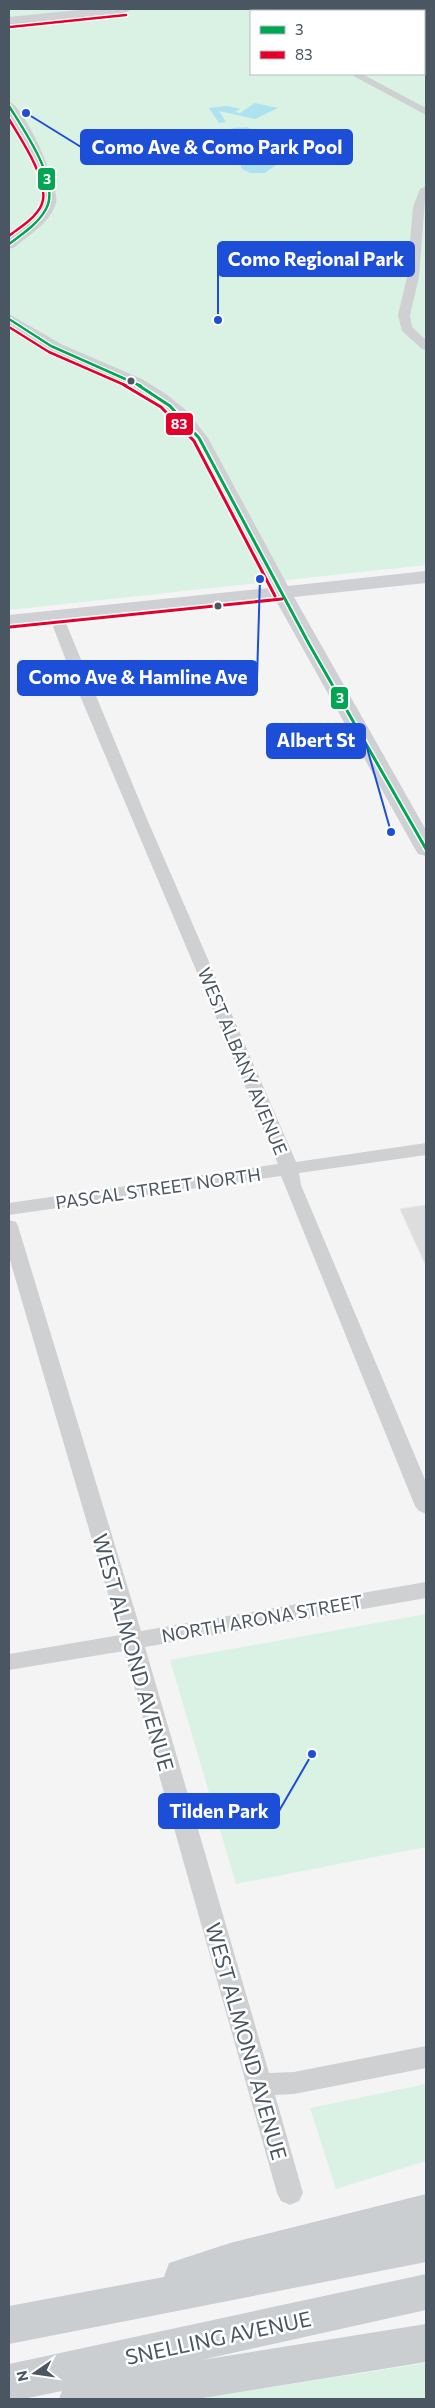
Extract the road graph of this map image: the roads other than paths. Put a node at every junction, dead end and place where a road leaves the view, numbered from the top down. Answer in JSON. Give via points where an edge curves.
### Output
{"nodes":[{"id":1,"x":93,"y":9,"type":"edge"},
{"id":2,"x":125,"y":9,"type":"edge"},
{"id":3,"x":9,"y":16,"type":"edge"},
{"id":4,"x":9,"y":21,"type":"edge"},
{"id":5,"x":357,"y":75,"type":"edge"},
{"id":6,"x":9,"y":106,"type":"edge"},
{"id":7,"x":426,"y":112,"type":"edge"},
{"id":8,"x":426,"y":190,"type":"edge"},
{"id":9,"x":9,"y":244,"type":"edge"},
{"id":10,"x":9,"y":319,"type":"edge"},
{"id":11,"x":426,"y":346,"type":"edge"},
{"id":12,"x":426,"y":577,"type":"edge"},
{"id":13,"x":281,"y":593,"type":"junction"},
{"id":14,"x":56,"y":616,"type":"junction"},
{"id":15,"x":9,"y":621,"type":"edge"},
{"id":16,"x":420,"y":826,"type":"edge"},
{"id":17,"x":426,"y":849,"type":"edge"},
{"id":18,"x":426,"y":1149,"type":"edge"},
{"id":19,"x":287,"y":1169,"type":"junction"},
{"id":20,"x":9,"y":1208,"type":"edge"},
{"id":21,"x":9,"y":1226,"type":"edge"},
{"id":22,"x":426,"y":1506,"type":"edge"},
{"id":23,"x":426,"y":1590,"type":"edge"},
{"id":24,"x":132,"y":1642,"type":"junction"},
{"id":25,"x":9,"y":1662,"type":"edge"},
{"id":26,"x":426,"y":2057,"type":"edge"},
{"id":27,"x":260,"y":2085,"type":"junction"},
{"id":28,"x":290,"y":2193,"type":"dead end"},
{"id":29,"x":426,"y":2211,"type":"edge"},
{"id":30,"x":426,"y":2244,"type":"edge"},
{"id":31,"x":426,"y":2292,"type":"edge"},
{"id":32,"x":65,"y":2313,"type":"junction"},
{"id":33,"x":9,"y":2325,"type":"edge"},
{"id":34,"x":426,"y":2343,"type":"edge"},
{"id":35,"x":9,"y":2383,"type":"edge"},
{"id":36,"x":79,"y":2399,"type":"edge"}],
"edges":[{"from":1,"to":3,"type":"main road"},
{"from":2,"to":4,"type":"main road"},
{"from":5,"to":7,"type":"street"},
{"from":6,"to":9,"type":"main road","via":[[46,180],[50,196],[47,207],[37,220]]},
{"from":8,"to":11,"type":"street","via":[[419,207],[413,277],[404,315],[406,328]]},
{"from":10,"to":13,"type":"main road","via":[[32,336],[152,392],[182,415],[199,438]]},
{"from":12,"to":13,"type":"main road"},
{"from":13,"to":14,"type":"main road"},
{"from":13,"to":16,"type":"main road"},
{"from":14,"to":15,"type":"main road"},
{"from":14,"to":19,"type":"street","name":"WEST ALBANY AVENUE","via":[[76,672],[285,1155]]},
{"from":16,"to":17,"type":"main road"},
{"from":18,"to":19,"type":"street","name":"PASCAL STREET NORTH"},
{"from":19,"to":20,"type":"street","name":"PASCAL STREET NORTH"},
{"from":19,"to":22,"type":"street","name":"WEST ALBANY AVENUE"},
{"from":21,"to":24,"type":"street","name":"WEST ALMOND AVENUE"},
{"from":23,"to":24,"type":"street","name":"NORTH ARONA STREET"},
{"from":24,"to":25,"type":"street","name":"NORTH ARONA STREET"},
{"from":24,"to":27,"type":"street","name":"WEST ALMOND AVENUE"},
{"from":26,"to":27,"type":"street","via":[[294,2083]]},
{"from":27,"to":28,"type":"street","name":"WEST ALMOND AVENUE"},
{"from":29,"to":32,"type":"main road","via":[[230,2261]]},
{"from":30,"to":32,"type":"main road"},
{"from":31,"to":35,"type":"main road","name":"SNELLING AVENUE"},
{"from":32,"to":33,"type":"main road"},
{"from":34,"to":36,"type":"main road"}]}
